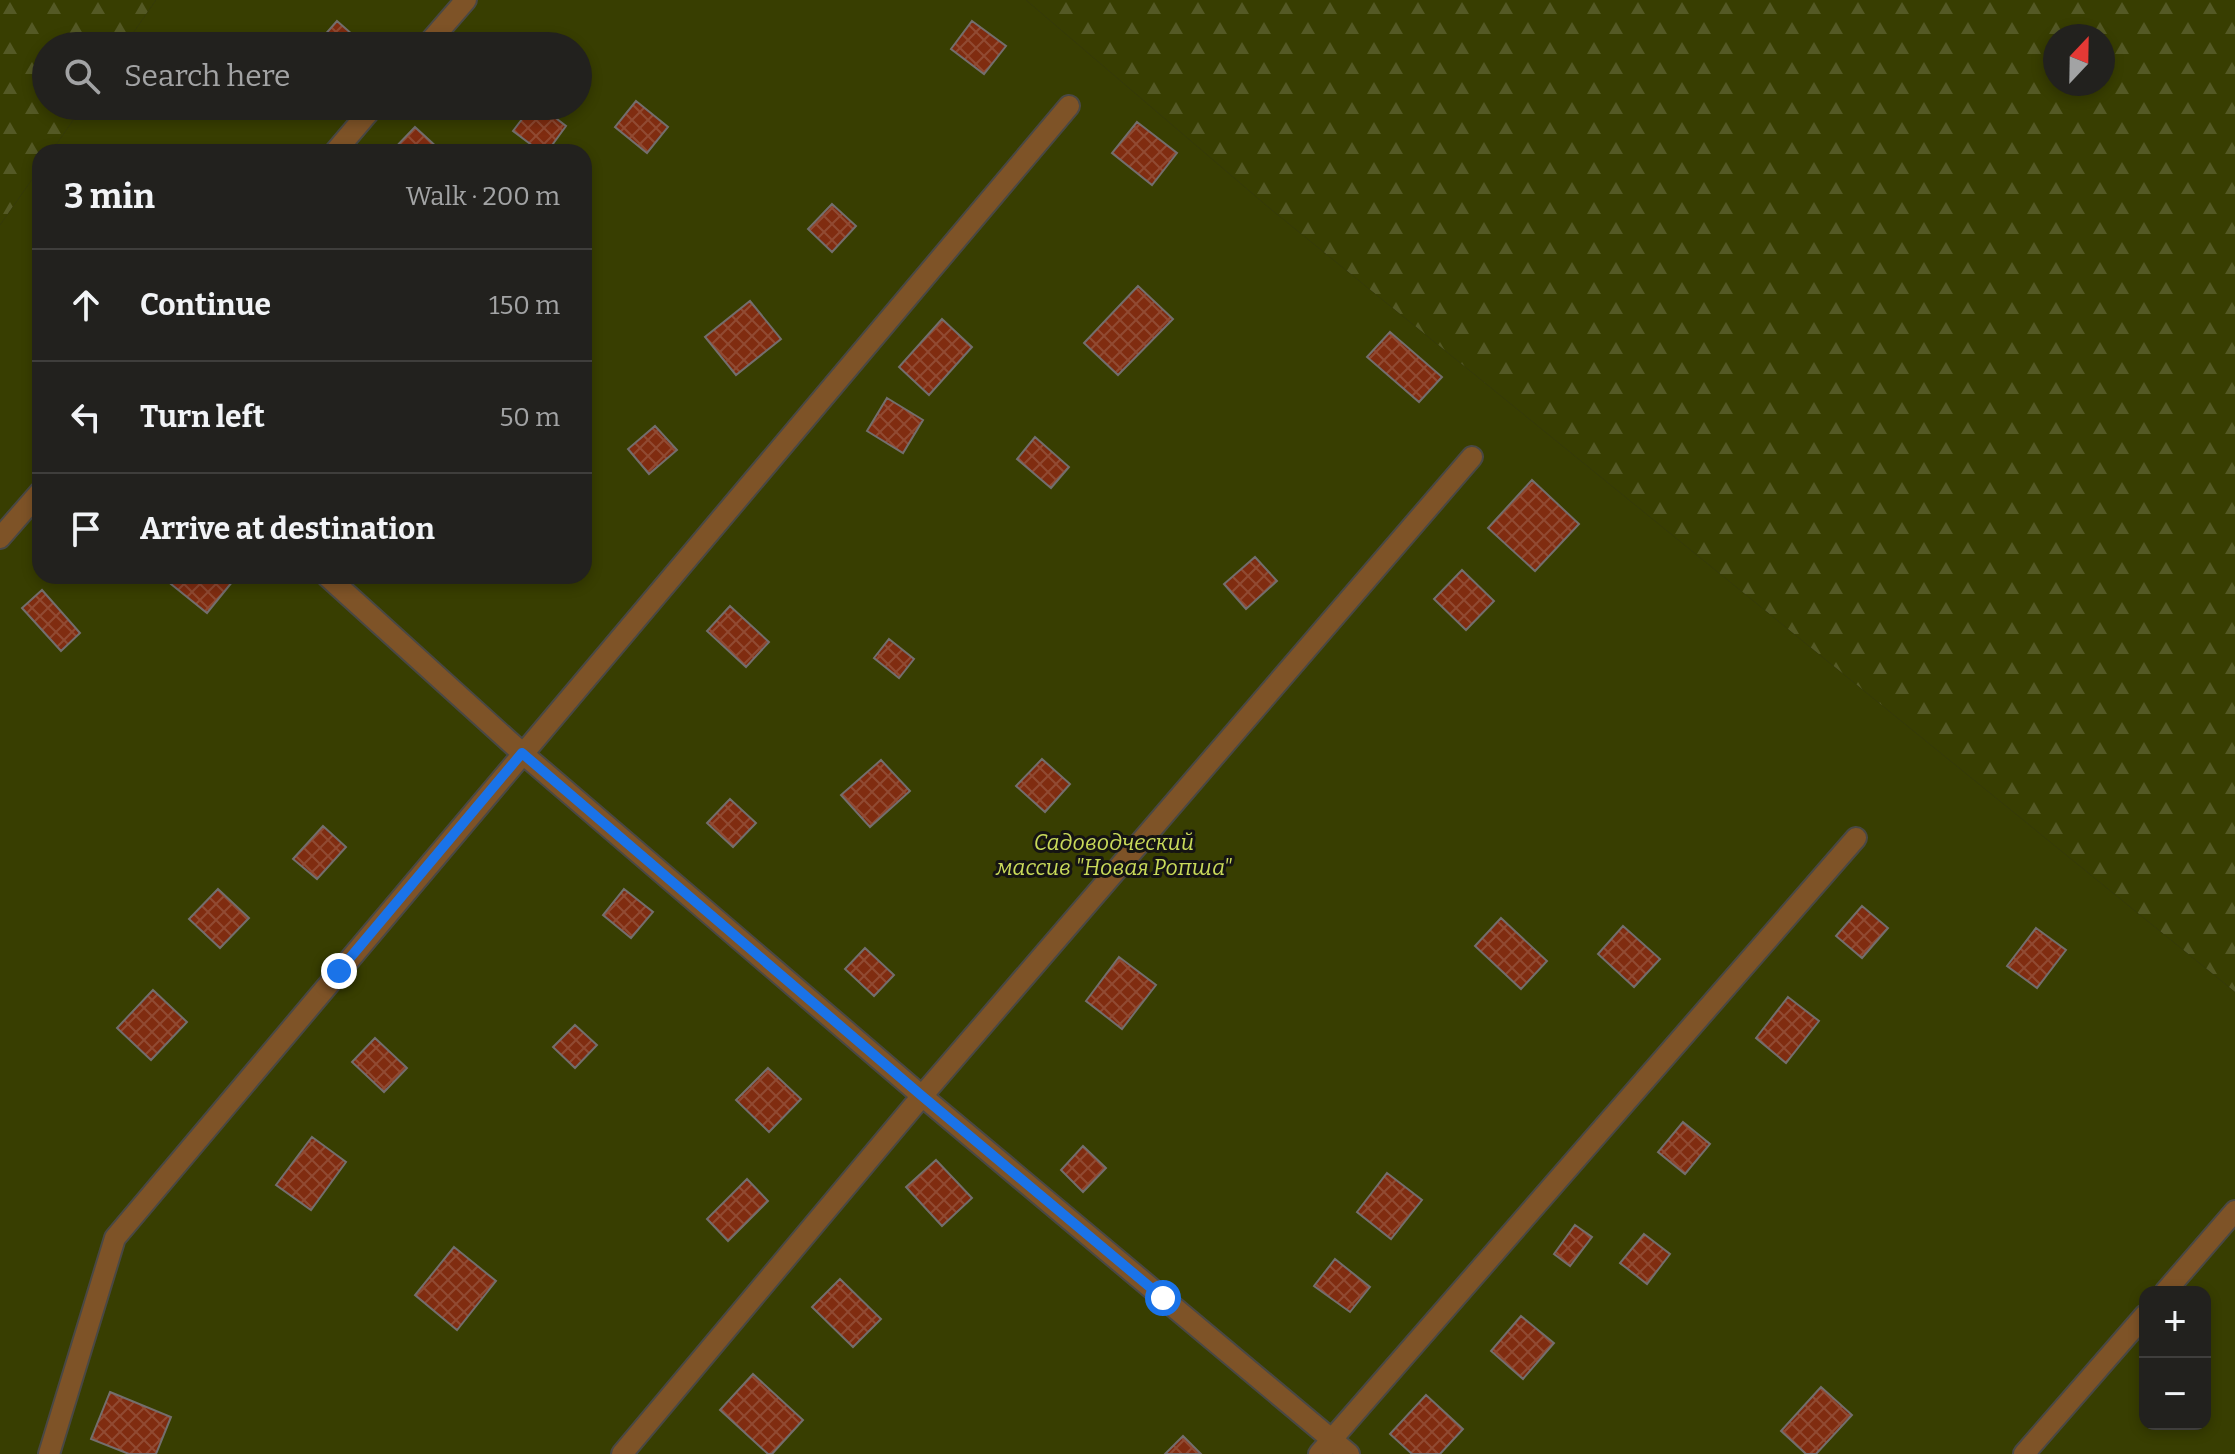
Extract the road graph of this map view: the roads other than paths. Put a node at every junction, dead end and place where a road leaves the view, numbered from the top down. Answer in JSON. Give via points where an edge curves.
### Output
{"nodes":[{"id":1,"x":466,"y":0,"type":"edge"},
{"id":2,"x":438,"y":32,"type":"edge"},
{"id":3,"x":1069,"y":106,"type":"dead end"},
{"id":4,"x":362,"y":120,"type":"edge"},
{"id":5,"x":342,"y":144,"type":"edge"},
{"id":6,"x":1472,"y":457,"type":"dead end"},
{"id":7,"x":32,"y":501,"type":"edge"},
{"id":8,"x":0,"y":538,"type":"edge"},
{"id":9,"x":336,"y":584,"type":"edge"},
{"id":10,"x":522,"y":753,"type":"junction"},
{"id":11,"x":1856,"y":838,"type":"dead end"},
{"id":12,"x":922,"y":1096,"type":"junction"},
{"id":13,"x":2235,"y":1211,"type":"edge"},
{"id":14,"x":2170,"y":1286,"type":"edge"},
{"id":15,"x":2139,"y":1322,"type":"edge"},
{"id":16,"x":1326,"y":1447,"type":"edge"},
{"id":17,"x":49,"y":1454,"type":"edge"},
{"id":18,"x":622,"y":1454,"type":"edge"},
{"id":19,"x":1349,"y":1454,"type":"edge"},
{"id":20,"x":2024,"y":1454,"type":"edge"}],
"edges":[{"from":1,"to":2,"type":"street"},
{"from":3,"to":10,"type":"street"},
{"from":4,"to":5,"type":"street"},
{"from":6,"to":12,"type":"street"},
{"from":7,"to":8,"type":"street"},
{"from":9,"to":10,"type":"street"},
{"from":10,"to":12,"type":"street"},
{"from":10,"to":17,"type":"street","via":[[115,1238]]},
{"from":11,"to":16,"type":"street"},
{"from":12,"to":16,"type":"street"},
{"from":12,"to":18,"type":"street"},
{"from":13,"to":14,"type":"street"},
{"from":15,"to":20,"type":"street"},
{"from":16,"to":19,"type":"street"}]}
